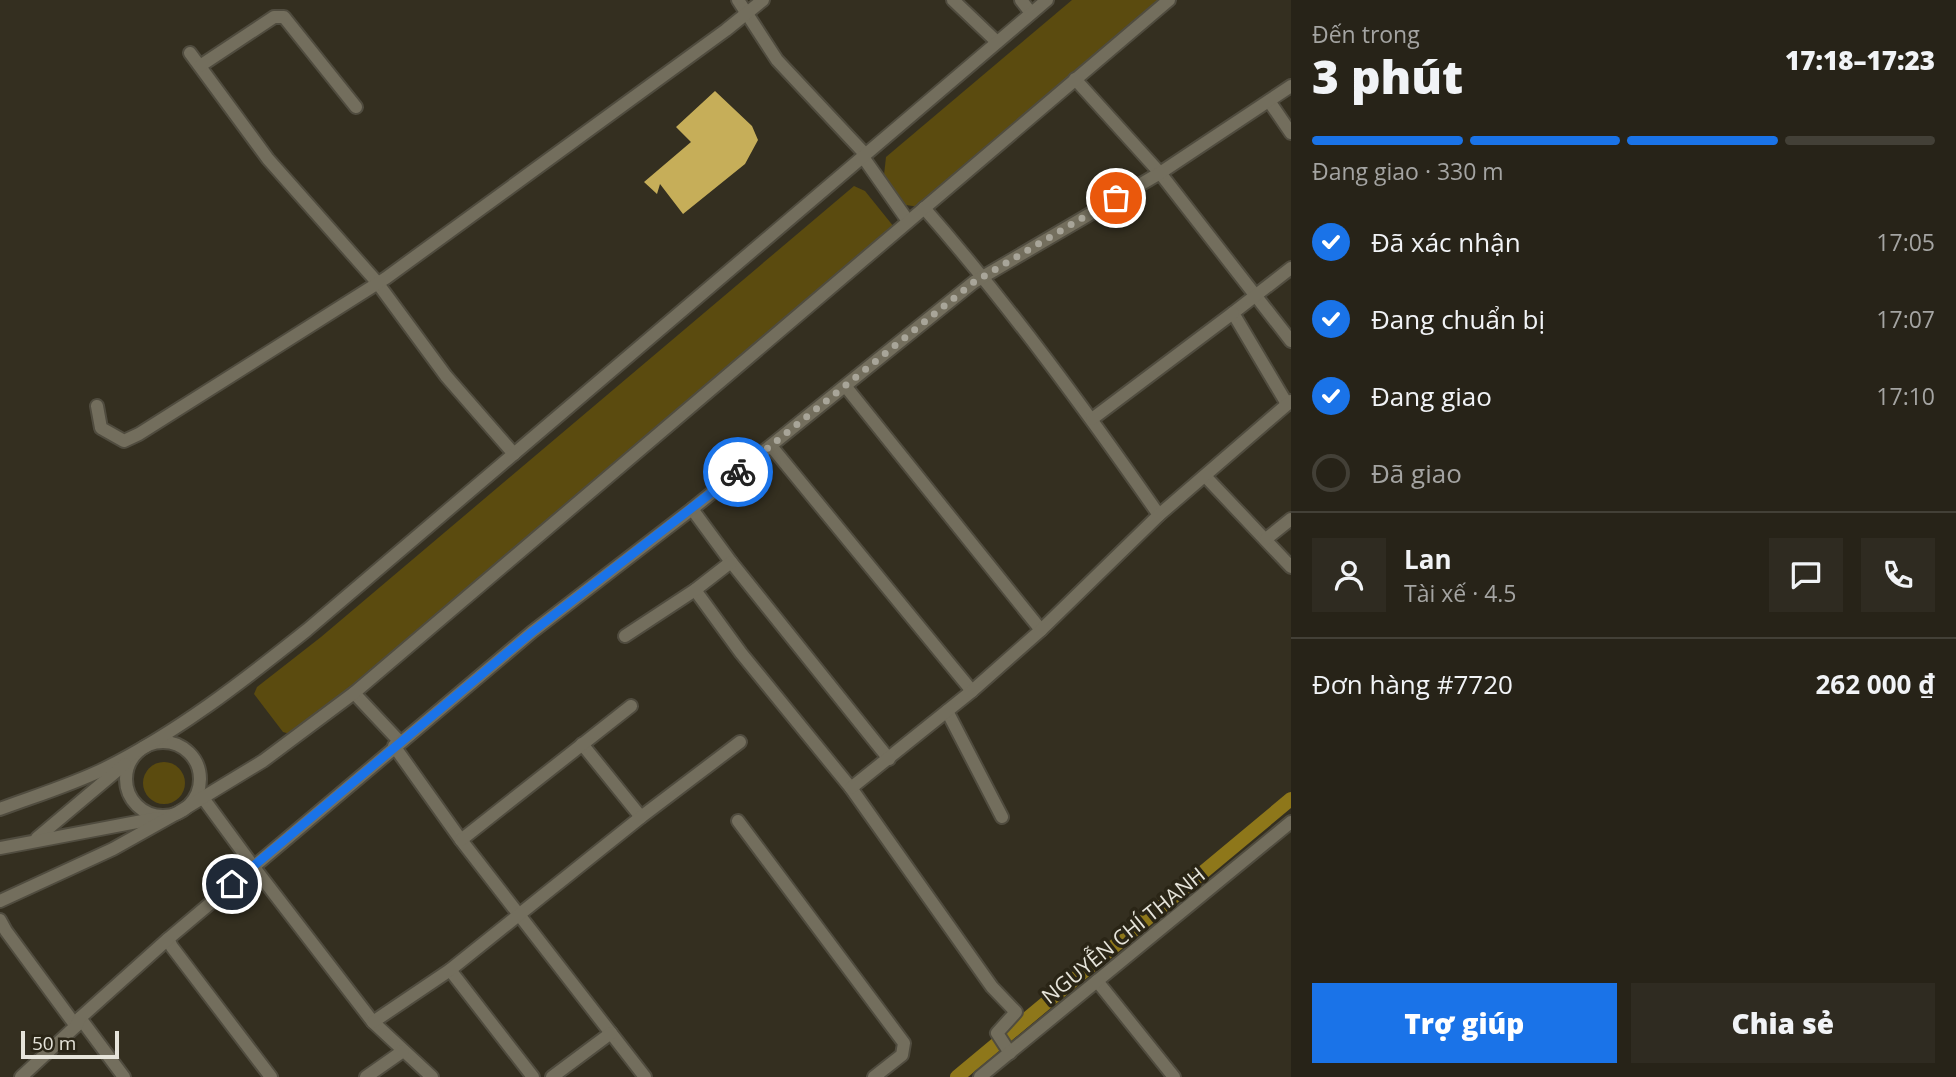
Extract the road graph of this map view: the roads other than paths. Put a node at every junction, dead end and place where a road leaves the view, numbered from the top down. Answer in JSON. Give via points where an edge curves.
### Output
{"nodes":[{"id":1,"x":738,"y":0,"type":"edge"},
{"id":2,"x":763,"y":0,"type":"edge"},
{"id":3,"x":953,"y":0,"type":"edge"},
{"id":4,"x":1021,"y":0,"type":"edge"},
{"id":5,"x":1047,"y":0,"type":"edge"},
{"id":6,"x":1168,"y":0,"type":"edge"},
{"id":7,"x":748,"y":12,"type":"junction"},
{"id":8,"x":1031,"y":13,"type":"junction"},
{"id":9,"x":998,"y":42,"type":"junction"},
{"id":10,"x":190,"y":52,"type":"dead end"},
{"id":11,"x":200,"y":66,"type":"junction"},
{"id":12,"x":1075,"y":79,"type":"junction"},
{"id":13,"x":1291,"y":86,"type":"edge"},
{"id":14,"x":1269,"y":101,"type":"junction"},
{"id":15,"x":356,"y":107,"type":"dead end"},
{"id":16,"x":1291,"y":134,"type":"edge"},
{"id":17,"x":864,"y":156,"type":"junction"},
{"id":18,"x":1160,"y":173,"type":"junction"},
{"id":19,"x":924,"y":208,"type":"junction"},
{"id":20,"x":908,"y":221,"type":"junction"},
{"id":21,"x":1291,"y":268,"type":"edge"},
{"id":22,"x":984,"y":276,"type":"junction"},
{"id":23,"x":378,"y":283,"type":"junction"},
{"id":24,"x":1255,"y":295,"type":"junction"},
{"id":25,"x":1233,"y":313,"type":"junction"},
{"id":26,"x":1291,"y":341,"type":"edge"},
{"id":27,"x":846,"y":387,"type":"junction"},
{"id":28,"x":1289,"y":402,"type":"edge"},
{"id":29,"x":97,"y":406,"type":"dead end"},
{"id":30,"x":1092,"y":419,"type":"junction"},
{"id":31,"x":771,"y":446,"type":"junction"},
{"id":32,"x":514,"y":454,"type":"junction"},
{"id":33,"x":1205,"y":476,"type":"junction"},
{"id":34,"x":692,"y":509,"type":"junction"},
{"id":35,"x":1159,"y":515,"type":"junction"},
{"id":36,"x":1291,"y":519,"type":"edge"},
{"id":37,"x":1266,"y":539,"type":"junction"},
{"id":38,"x":732,"y":562,"type":"junction"},
{"id":39,"x":1291,"y":567,"type":"edge"},
{"id":40,"x":695,"y":590,"type":"junction"},
{"id":41,"x":1041,"y":630,"type":"junction"},
{"id":42,"x":625,"y":636,"type":"dead end"},
{"id":43,"x":972,"y":691,"type":"junction"},
{"id":44,"x":354,"y":693,"type":"junction"},
{"id":45,"x":631,"y":706,"type":"dead end"},
{"id":46,"x":947,"y":711,"type":"junction"},
{"id":47,"x":740,"y":742,"type":"dead end"},
{"id":48,"x":397,"y":744,"type":"junction"},
{"id":49,"x":582,"y":744,"type":"junction"},
{"id":50,"x":138,"y":753,"type":"junction"},
{"id":51,"x":889,"y":759,"type":"junction"},
{"id":52,"x":851,"y":788,"type":"junction"},
{"id":53,"x":203,"y":798,"type":"junction"},
{"id":54,"x":0,"y":809,"type":"edge"},
{"id":55,"x":174,"y":814,"type":"junction"},
{"id":56,"x":641,"y":817,"type":"junction"},
{"id":57,"x":1002,"y":817,"type":"dead end"},
{"id":58,"x":738,"y":821,"type":"dead end"},
{"id":59,"x":1291,"y":822,"type":"edge"},
{"id":60,"x":36,"y":839,"type":"junction"},
{"id":61,"x":461,"y":840,"type":"junction"},
{"id":62,"x":0,"y":848,"type":"edge"},
{"id":63,"x":253,"y":866,"type":"junction"},
{"id":64,"x":0,"y":901,"type":"edge"},
{"id":65,"x":520,"y":916,"type":"junction"},
{"id":66,"x":0,"y":920,"type":"edge"},
{"id":67,"x":168,"y":939,"type":"junction"},
{"id":68,"x":450,"y":970,"type":"junction"},
{"id":69,"x":1097,"y":981,"type":"junction"},
{"id":70,"x":78,"y":1022,"type":"junction"},
{"id":71,"x":373,"y":1022,"type":"junction"},
{"id":72,"x":611,"y":1033,"type":"junction"},
{"id":73,"x":1005,"y":1045,"type":"junction"},
{"id":74,"x":403,"y":1051,"type":"junction"},
{"id":75,"x":21,"y":1077,"type":"edge"},
{"id":76,"x":124,"y":1077,"type":"edge"},
{"id":77,"x":271,"y":1077,"type":"edge"},
{"id":78,"x":366,"y":1077,"type":"edge"},
{"id":79,"x":432,"y":1077,"type":"edge"},
{"id":80,"x":533,"y":1077,"type":"edge"},
{"id":81,"x":552,"y":1077,"type":"edge"},
{"id":82,"x":645,"y":1077,"type":"edge"},
{"id":83,"x":874,"y":1077,"type":"edge"},
{"id":84,"x":980,"y":1077,"type":"edge"},
{"id":85,"x":1174,"y":1077,"type":"edge"}],
"edges":[{"from":1,"to":7,"type":"street"},
{"from":2,"to":7,"type":"street"},
{"from":3,"to":9,"type":"street"},
{"from":4,"to":8,"type":"street"},
{"from":5,"to":8,"type":"street"},
{"from":6,"to":12,"type":"street"},
{"from":7,"to":17,"type":"street","via":[[777,60]]},
{"from":7,"to":23,"type":"street"},
{"from":8,"to":9,"type":"street"},
{"from":9,"to":17,"type":"street"},
{"from":10,"to":11,"type":"street"},
{"from":11,"to":15,"type":"street","via":[[274,17],[284,17]]},
{"from":11,"to":23,"type":"street","via":[[268,159]]},
{"from":12,"to":18,"type":"street"},
{"from":12,"to":19,"type":"street"},
{"from":13,"to":14,"type":"street"},
{"from":14,"to":16,"type":"street"},
{"from":14,"to":18,"type":"street"},
{"from":17,"to":20,"type":"street"},
{"from":17,"to":32,"type":"street"},
{"from":18,"to":22,"type":"street"},
{"from":18,"to":24,"type":"street"},
{"from":19,"to":20,"type":"street"},
{"from":19,"to":22,"type":"street"},
{"from":20,"to":44,"type":"street"},
{"from":21,"to":24,"type":"street"},
{"from":22,"to":27,"type":"street"},
{"from":22,"to":30,"type":"street"},
{"from":23,"to":29,"type":"street","via":[[131,438],[124,441],[102,428]]},
{"from":23,"to":32,"type":"street","via":[[446,376]]},
{"from":24,"to":25,"type":"street"},
{"from":24,"to":26,"type":"street"},
{"from":25,"to":28,"type":"street"},
{"from":25,"to":30,"type":"street"},
{"from":27,"to":31,"type":"street"},
{"from":27,"to":41,"type":"street"},
{"from":28,"to":33,"type":"street"},
{"from":30,"to":35,"type":"street"},
{"from":31,"to":34,"type":"street"},
{"from":31,"to":43,"type":"street"},
{"from":32,"to":50,"type":"street","via":[[221,699]]},
{"from":33,"to":35,"type":"street"},
{"from":33,"to":37,"type":"street"},
{"from":34,"to":38,"type":"street"},
{"from":34,"to":48,"type":"street"},
{"from":35,"to":41,"type":"street"},
{"from":36,"to":37,"type":"street"},
{"from":37,"to":39,"type":"street"},
{"from":38,"to":40,"type":"street"},
{"from":38,"to":51,"type":"street"},
{"from":40,"to":42,"type":"street"},
{"from":40,"to":52,"type":"street"},
{"from":41,"to":43,"type":"street"},
{"from":43,"to":46,"type":"street"},
{"from":44,"to":48,"type":"street"},
{"from":44,"to":53,"type":"street","via":[[263,761]]},
{"from":45,"to":49,"type":"street"},
{"from":46,"to":51,"type":"street"},
{"from":46,"to":57,"type":"street"},
{"from":47,"to":56,"type":"street"},
{"from":48,"to":61,"type":"street"},
{"from":48,"to":63,"type":"street"},
{"from":49,"to":56,"type":"street"},
{"from":49,"to":61,"type":"street"},
{"from":50,"to":54,"type":"street"},
{"from":50,"to":55,"type":"street","via":[[126,780],[134,803],[155,815]]},
{"from":50,"to":55,"type":"street","via":[[165,743],[187,751],[195,761],[200,784],[196,795]]},
{"from":50,"to":60,"type":"street"},
{"from":51,"to":52,"type":"street"},
{"from":52,"to":73,"type":"street","via":[[992,988],[1016,1012],[997,1033]]},
{"from":53,"to":55,"type":"street"},
{"from":53,"to":63,"type":"street"},
{"from":55,"to":60,"type":"street"},
{"from":55,"to":64,"type":"street","via":[[113,849]]},
{"from":56,"to":65,"type":"street"},
{"from":58,"to":83,"type":"street","via":[[904,1043],[902,1055]]},
{"from":59,"to":69,"type":"street","name":"NGUYỄN CHÍ THANH"},
{"from":60,"to":62,"type":"street"},
{"from":61,"to":65,"type":"street"},
{"from":63,"to":67,"type":"street"},
{"from":63,"to":71,"type":"street"},
{"from":65,"to":68,"type":"street"},
{"from":65,"to":72,"type":"street"},
{"from":66,"to":70,"type":"street"},
{"from":67,"to":70,"type":"street"},
{"from":67,"to":77,"type":"street"},
{"from":68,"to":71,"type":"street"},
{"from":68,"to":80,"type":"street"},
{"from":69,"to":73,"type":"street","name":"NGUYỄN CHÍ THANH"},
{"from":69,"to":85,"type":"street"},
{"from":70,"to":75,"type":"street"},
{"from":70,"to":76,"type":"street"},
{"from":71,"to":74,"type":"street"},
{"from":72,"to":81,"type":"street"},
{"from":72,"to":82,"type":"street"},
{"from":73,"to":84,"type":"street","name":"NGUYỄN CHÍ THANH"},
{"from":74,"to":78,"type":"street"},
{"from":74,"to":79,"type":"street"}]}
